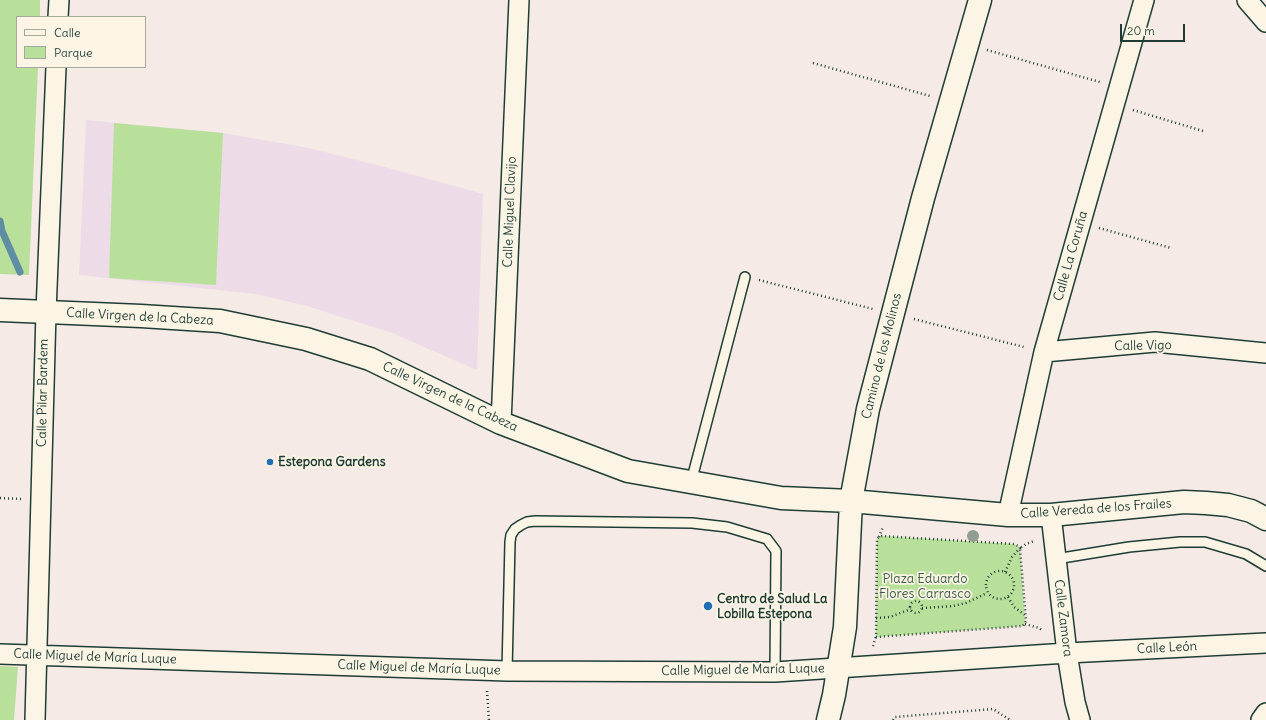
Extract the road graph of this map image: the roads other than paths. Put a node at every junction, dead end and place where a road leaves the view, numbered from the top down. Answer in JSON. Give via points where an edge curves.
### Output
{"nodes":[{"id":1,"x":59,"y":0,"type":"edge"},
{"id":2,"x":519,"y":0,"type":"edge"},
{"id":3,"x":980,"y":0,"type":"edge"},
{"id":4,"x":1144,"y":0,"type":"edge"},
{"id":5,"x":1247,"y":0,"type":"edge"},
{"id":6,"x":58,"y":16,"type":"edge"},
{"id":7,"x":1266,"y":22,"type":"edge"},
{"id":8,"x":56,"y":68,"type":"edge"},
{"id":9,"x":745,"y":277,"type":"dead end"},
{"id":10,"x":0,"y":310,"type":"edge"},
{"id":11,"x":46,"y":312,"type":"junction"},
{"id":12,"x":1044,"y":352,"type":"junction"},
{"id":13,"x":1266,"y":353,"type":"edge"},
{"id":14,"x":501,"y":423,"type":"junction"},
{"id":15,"x":691,"y":482,"type":"junction"},
{"id":16,"x":852,"y":501,"type":"junction"},
{"id":17,"x":1008,"y":515,"type":"junction"},
{"id":18,"x":1051,"y":515,"type":"junction"},
{"id":19,"x":1266,"y":519,"type":"edge"},
{"id":20,"x":1056,"y":558,"type":"junction"},
{"id":21,"x":1266,"y":566,"type":"edge"},
{"id":22,"x":1266,"y":643,"type":"edge"},
{"id":23,"x":1067,"y":653,"type":"junction"},
{"id":24,"x":0,"y":654,"type":"edge"},
{"id":25,"x":37,"y":655,"type":"junction"},
{"id":26,"x":838,"y":668,"type":"junction"},
{"id":27,"x":507,"y":671,"type":"junction"},
{"id":28,"x":775,"y":672,"type":"junction"},
{"id":29,"x":1266,"y":713,"type":"edge"},
{"id":30,"x":36,"y":720,"type":"edge"},
{"id":31,"x":828,"y":720,"type":"edge"},
{"id":32,"x":1080,"y":720,"type":"edge"},
{"id":33,"x":1261,"y":720,"type":"edge"}],
"edges":[{"from":1,"to":6,"type":"street"},
{"from":2,"to":14,"type":"street","name":"Calle Miguel Clavijo"},
{"from":3,"to":16,"type":"street","name":"Camino de los Molinos","via":[[923,198],[868,408]]},
{"from":4,"to":12,"type":"street","name":"Calle La Coruña"},
{"from":5,"to":7,"type":"street"},
{"from":8,"to":11,"type":"street","name":"Calle Pilar Bardem"},
{"from":9,"to":15,"type":"lane"},
{"from":10,"to":11,"type":"street","name":"Calle Virgen de la Cabeza"},
{"from":11,"to":14,"type":"street","name":"Calle Virgen de la Cabeza","via":[[220,321],[306,339],[370,359]]},
{"from":11,"to":25,"type":"street","name":"Calle Pilar Bardem"},
{"from":12,"to":13,"type":"street","name":"Calle Vigo","via":[[1155,342]]},
{"from":12,"to":17,"type":"street","name":"Calle La Coruña"},
{"from":14,"to":15,"type":"street","name":"Calle Virgen de la Cabeza","via":[[628,471]]},
{"from":15,"to":16,"type":"street","name":"Calle Virgen de la Cabeza","via":[[781,498]]},
{"from":16,"to":17,"type":"street","name":"Calle Vereda de los Frailes"},
{"from":16,"to":26,"type":"street","name":"Camino de los Molinos","via":[[845,627]]},
{"from":17,"to":18,"type":"street","name":"Calle Vereda de los Frailes"},
{"from":18,"to":19,"type":"street","name":"Calle Vereda de los Frailes","via":[[1184,502],[1228,505],[1251,511]]},
{"from":18,"to":20,"type":"street","name":"Calle Zamora"},
{"from":20,"to":21,"type":"lane","via":[[1150,545],[1204,542],[1246,554]]},
{"from":20,"to":23,"type":"street","name":"Calle Zamora"},
{"from":22,"to":23,"type":"street","name":"Calle León"},
{"from":23,"to":26,"type":"street"},
{"from":23,"to":32,"type":"street","name":"Calle Zamora"},
{"from":24,"to":25,"type":"street","name":"Calle Miguel de María Luque"},
{"from":25,"to":27,"type":"street","name":"Calle Miguel de María Luque"},
{"from":25,"to":30,"type":"street","name":"Calle Pilar Bardem"},
{"from":26,"to":28,"type":"street","name":"Calle Miguel de María Luque"},
{"from":26,"to":31,"type":"street","name":"Camino de los Molinos"},
{"from":27,"to":28,"type":"street","name":"Calle Miguel de María Luque"},
{"from":27,"to":28,"type":"lane","via":[[510,542],[515,529],[527,522],[692,523],[727,527],[767,539],[776,551]]},
{"from":29,"to":33,"type":"street"}]}
